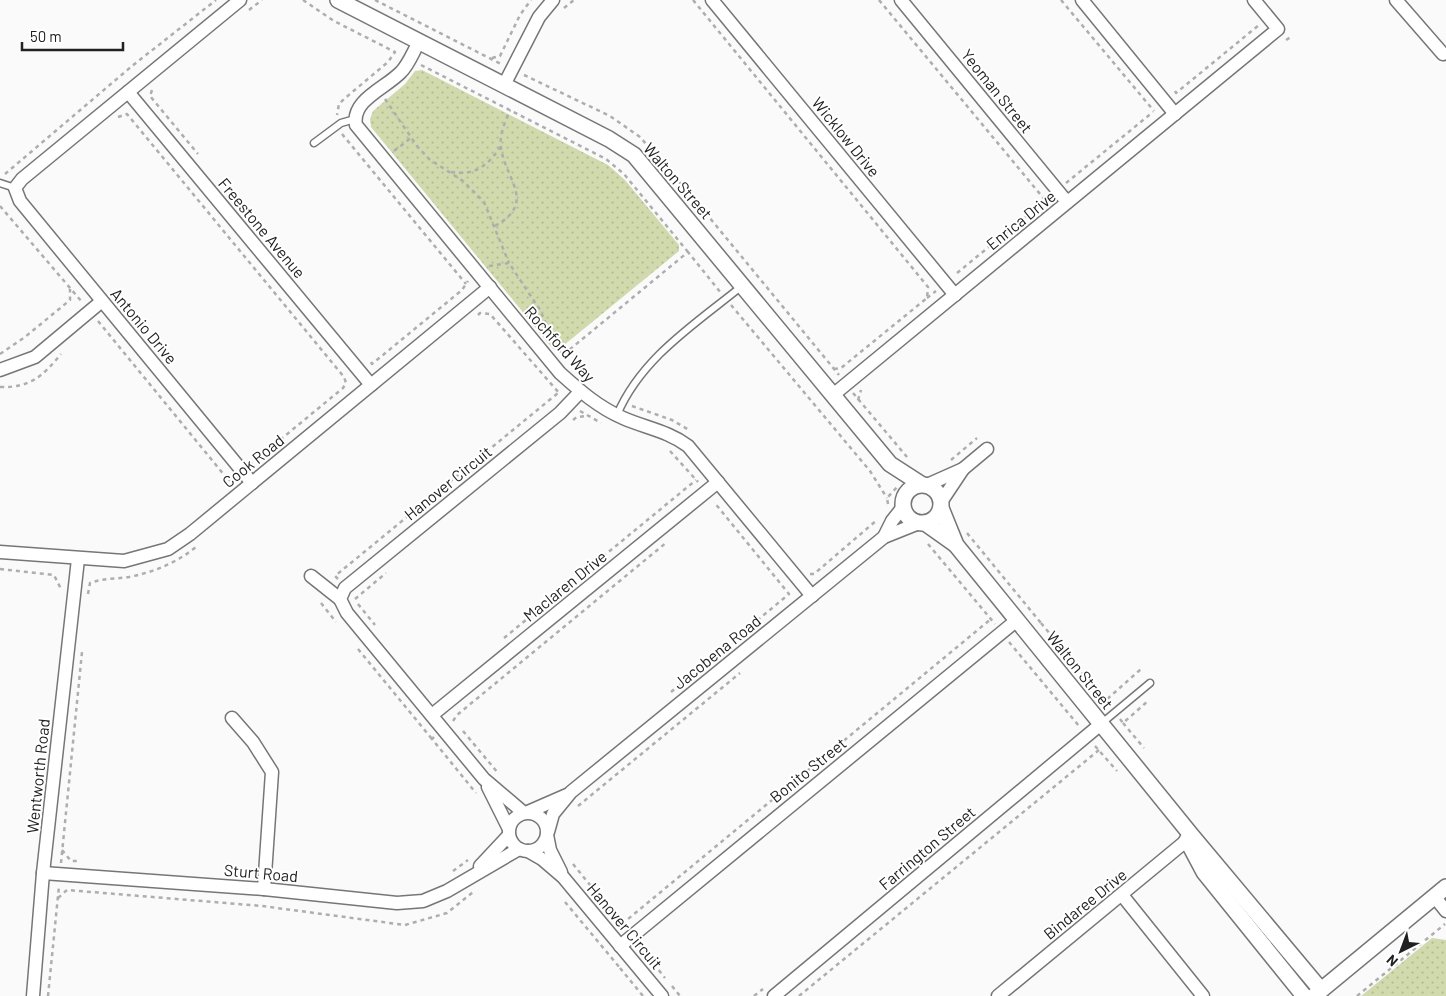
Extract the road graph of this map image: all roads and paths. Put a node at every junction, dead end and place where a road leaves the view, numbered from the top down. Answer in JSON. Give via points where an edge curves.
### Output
{"nodes":[{"id":1,"x":216,"y":0,"type":"edge"},
{"id":2,"x":240,"y":0,"type":"edge"},
{"id":3,"x":262,"y":0,"type":"edge"},
{"id":4,"x":338,"y":0,"type":"edge"},
{"id":5,"x":531,"y":0,"type":"edge"},
{"id":6,"x":553,"y":0,"type":"edge"},
{"id":7,"x":566,"y":0,"type":"edge"},
{"id":8,"x":693,"y":0,"type":"edge"},
{"id":9,"x":712,"y":0,"type":"edge"},
{"id":10,"x":879,"y":0,"type":"edge"},
{"id":11,"x":901,"y":0,"type":"edge"},
{"id":12,"x":1082,"y":0,"type":"edge"},
{"id":13,"x":1254,"y":0,"type":"edge"},
{"id":14,"x":1396,"y":0,"type":"edge"},
{"id":15,"x":569,"y":4,"type":"dead end"},
{"id":16,"x":248,"y":11,"type":"dead end"},
{"id":17,"x":1261,"y":24,"type":"dead end"},
{"id":18,"x":419,"y":42,"type":"junction"},
{"id":19,"x":395,"y":52,"type":"dead end"},
{"id":20,"x":1443,"y":54,"type":"dead end"},
{"id":21,"x":491,"y":58,"type":"dead end"},
{"id":22,"x":409,"y":59,"type":"junction"},
{"id":23,"x":369,"y":78,"type":"dead end"},
{"id":24,"x":158,"y":85,"type":"dead end"},
{"id":25,"x":504,"y":86,"type":"junction"},
{"id":26,"x":1170,"y":86,"type":"dead end"},
{"id":27,"x":380,"y":90,"type":"junction"},
{"id":28,"x":128,"y":92,"type":"junction"},
{"id":29,"x":1175,"y":114,"type":"junction"},
{"id":30,"x":355,"y":120,"type":"junction"},
{"id":31,"x":111,"y":123,"type":"dead end"},
{"id":32,"x":314,"y":143,"type":"dead end"},
{"id":33,"x":500,"y":146,"type":"dead end"},
{"id":34,"x":200,"y":157,"type":"dead end"},
{"id":35,"x":450,"y":172,"type":"junction"},
{"id":36,"x":0,"y":182,"type":"edge"},
{"id":37,"x":16,"y":188,"type":"junction"},
{"id":38,"x":1045,"y":200,"type":"dead end"},
{"id":39,"x":1067,"y":202,"type":"junction"},
{"id":40,"x":0,"y":206,"type":"edge"},
{"id":41,"x":688,"y":252,"type":"dead end"},
{"id":42,"x":509,"y":263,"type":"dead end"},
{"id":43,"x":465,"y":284,"type":"dead end"},
{"id":44,"x":743,"y":285,"type":"junction"},
{"id":45,"x":490,"y":287,"type":"junction"},
{"id":46,"x":70,"y":289,"type":"junction"},
{"id":47,"x":955,"y":295,"type":"junction"},
{"id":48,"x":102,"y":301,"type":"junction"},
{"id":49,"x":90,"y":311,"type":"junction"},
{"id":50,"x":473,"y":320,"type":"dead end"},
{"id":51,"x":0,"y":354,"type":"edge"},
{"id":52,"x":367,"y":358,"type":"dead end"},
{"id":53,"x":834,"y":369,"type":"dead end"},
{"id":54,"x":0,"y":370,"type":"edge"},
{"id":55,"x":371,"y":385,"type":"junction"},
{"id":56,"x":580,"y":392,"type":"junction"},
{"id":57,"x":833,"y":395,"type":"junction"},
{"id":58,"x":623,"y":402,"type":"junction"},
{"id":59,"x":570,"y":403,"type":"junction"},
{"id":60,"x":617,"y":415,"type":"junction"},
{"id":61,"x":587,"y":416,"type":"junction"},
{"id":62,"x":570,"y":423,"type":"dead end"},
{"id":63,"x":603,"y":424,"type":"dead end"},
{"id":64,"x":694,"y":434,"type":"dead end"},
{"id":65,"x":976,"y":438,"type":"dead end"},
{"id":66,"x":664,"y":445,"type":"dead end"},
{"id":67,"x":987,"y":449,"type":"dead end"},
{"id":68,"x":248,"y":456,"type":"dead end"},
{"id":69,"x":254,"y":462,"type":"junction"},
{"id":70,"x":890,"y":464,"type":"junction"},
{"id":71,"x":944,"y":464,"type":"dead end"},
{"id":72,"x":962,"y":469,"type":"junction"},
{"id":73,"x":242,"y":471,"type":"junction"},
{"id":74,"x":696,"y":480,"type":"junction"},
{"id":75,"x":226,"y":481,"type":"junction"},
{"id":76,"x":252,"y":482,"type":"junction"},
{"id":77,"x":718,"y":482,"type":"junction"},
{"id":78,"x":924,"y":484,"type":"junction"},
{"id":79,"x":225,"y":486,"type":"dead end"},
{"id":80,"x":706,"y":492,"type":"junction"},
{"id":81,"x":903,"y":504,"type":"junction"},
{"id":82,"x":941,"y":505,"type":"junction"},
{"id":83,"x":881,"y":516,"type":"dead end"},
{"id":84,"x":922,"y":523,"type":"junction"},
{"id":85,"x":884,"y":537,"type":"junction"},
{"id":86,"x":926,"y":542,"type":"dead end"},
{"id":87,"x":956,"y":544,"type":"junction"},
{"id":88,"x":198,"y":545,"type":"dead end"},
{"id":89,"x":657,"y":551,"type":"dead end"},
{"id":90,"x":0,"y":552,"type":"edge"},
{"id":91,"x":78,"y":559,"type":"junction"},
{"id":92,"x":804,"y":566,"type":"dead end"},
{"id":93,"x":393,"y":568,"type":"dead end"},
{"id":94,"x":0,"y":569,"type":"edge"},
{"id":95,"x":311,"y":576,"type":"dead end"},
{"id":96,"x":60,"y":596,"type":"dead end"},
{"id":97,"x":812,"y":596,"type":"junction"},
{"id":98,"x":340,"y":599,"type":"junction"},
{"id":99,"x":87,"y":600,"type":"dead end"},
{"id":100,"x":321,"y":603,"type":"dead end"},
{"id":101,"x":991,"y":619,"type":"junction"},
{"id":102,"x":1017,"y":620,"type":"junction"},
{"id":103,"x":1041,"y":622,"type":"dead end"},
{"id":104,"x":339,"y":626,"type":"dead end"},
{"id":105,"x":378,"y":628,"type":"dead end"},
{"id":106,"x":1002,"y":632,"type":"junction"},
{"id":107,"x":503,"y":639,"type":"dead end"},
{"id":108,"x":82,"y":648,"type":"dead end"},
{"id":109,"x":358,"y":649,"type":"dead end"},
{"id":110,"x":1141,"y":669,"type":"dead end"},
{"id":111,"x":744,"y":670,"type":"dead end"},
{"id":112,"x":1150,"y":683,"type":"dead end"},
{"id":113,"x":669,"y":694,"type":"dead end"},
{"id":114,"x":442,"y":706,"type":"junction"},
{"id":115,"x":432,"y":715,"type":"junction"},
{"id":116,"x":232,"y":718,"type":"dead end"},
{"id":117,"x":454,"y":720,"type":"junction"},
{"id":118,"x":1123,"y":723,"type":"dead end"},
{"id":119,"x":458,"y":724,"type":"dead end"},
{"id":120,"x":1101,"y":724,"type":"junction"},
{"id":121,"x":444,"y":729,"type":"junction"},
{"id":122,"x":461,"y":729,"type":"dead end"},
{"id":123,"x":1087,"y":736,"type":"junction"},
{"id":124,"x":432,"y":739,"type":"junction"},
{"id":125,"x":1144,"y":748,"type":"dead end"},
{"id":126,"x":1099,"y":750,"type":"junction"},
{"id":127,"x":1116,"y":772,"type":"dead end"},
{"id":128,"x":484,"y":778,"type":"junction"},
{"id":129,"x":504,"y":779,"type":"dead end"},
{"id":130,"x":571,"y":792,"type":"junction"},
{"id":131,"x":478,"y":796,"type":"dead end"},
{"id":132,"x":573,"y":810,"type":"dead end"},
{"id":133,"x":526,"y":812,"type":"junction"},
{"id":134,"x":509,"y":832,"type":"junction"},
{"id":135,"x":548,"y":834,"type":"junction"},
{"id":136,"x":1189,"y":838,"type":"junction"},
{"id":137,"x":62,"y":850,"type":"junction"},
{"id":138,"x":524,"y":850,"type":"junction"},
{"id":139,"x":473,"y":856,"type":"dead end"},
{"id":140,"x":568,"y":858,"type":"dead end"},
{"id":141,"x":81,"y":862,"type":"dead end"},
{"id":142,"x":43,"y":873,"type":"junction"},
{"id":143,"x":60,"y":874,"type":"junction"},
{"id":144,"x":448,"y":874,"type":"dead end"},
{"id":145,"x":470,"y":877,"type":"junction"},
{"id":146,"x":563,"y":877,"type":"junction"},
{"id":147,"x":1446,"y":886,"type":"edge"},
{"id":148,"x":264,"y":889,"type":"junction"},
{"id":149,"x":1122,"y":895,"type":"junction"},
{"id":150,"x":1434,"y":896,"type":"junction"},
{"id":151,"x":1446,"y":911,"type":"edge"},
{"id":152,"x":1446,"y":923,"type":"edge"},
{"id":153,"x":622,"y":924,"type":"junction"},
{"id":154,"x":632,"y":936,"type":"junction"},
{"id":155,"x":620,"y":946,"type":"junction"},
{"id":156,"x":1318,"y":993,"type":"edge"},
{"id":157,"x":33,"y":996,"type":"edge"},
{"id":158,"x":48,"y":996,"type":"edge"},
{"id":159,"x":662,"y":996,"type":"edge"},
{"id":160,"x":680,"y":996,"type":"edge"},
{"id":161,"x":774,"y":996,"type":"edge"},
{"id":162,"x":799,"y":996,"type":"edge"},
{"id":163,"x":998,"y":996,"type":"edge"},
{"id":164,"x":1203,"y":996,"type":"edge"},
{"id":165,"x":1304,"y":996,"type":"edge"},
{"id":166,"x":1357,"y":996,"type":"edge"}],
"edges":[{"from":1,"to":36,"type":"path","via":[[132,66]]},
{"from":2,"to":28,"type":"street"},
{"from":3,"to":16,"type":"path"},
{"from":4,"to":18,"type":"street","name":"Walton Street"},
{"from":5,"to":21,"type":"path","via":[[500,56]]},
{"from":6,"to":25,"type":"street","via":[[539,17]]},
{"from":7,"to":15,"type":"path"},
{"from":8,"to":53,"type":"path","via":[[928,287],[927,298],[841,368]]},
{"from":9,"to":47,"type":"street","name":"Wicklow Drive"},
{"from":10,"to":38,"type":"path"},
{"from":11,"to":39,"type":"street","name":"Yeoman Street"},
{"from":12,"to":29,"type":"street"},
{"from":13,"to":29,"type":"street","name":"Enrica Drive","via":[[1278,29]]},
{"from":14,"to":20,"type":"street"},
{"from":17,"to":26,"type":"path","via":[[1176,93]]},
{"from":18,"to":22,"type":"street"},
{"from":18,"to":25,"type":"street","name":"Walton Street"},
{"from":19,"to":22,"type":"path"},
{"from":22,"to":27,"type":"street","via":[[400,73]]},
{"from":22,"to":41,"type":"path","via":[[606,158],[624,174]]},
{"from":23,"to":27,"type":"path"},
{"from":24,"to":34,"type":"path","via":[[150,96]]},
{"from":25,"to":44,"type":"street","name":"Walton Street","via":[[609,139],[634,156]]},
{"from":27,"to":30,"type":"street","via":[[358,107]]},
{"from":27,"to":35,"type":"path","via":[[417,146]]},
{"from":28,"to":37,"type":"street","via":[[22,179]]},
{"from":28,"to":55,"type":"street","name":"Freestone Avenue"},
{"from":29,"to":39,"type":"street","name":"Enrica Drive"},
{"from":30,"to":32,"type":"lane","via":[[341,123]]},
{"from":30,"to":45,"type":"street","name":"Rochford Way","via":[[362,133]]},
{"from":31,"to":69,"type":"path","via":[[127,114],[344,377],[346,383],[343,388]]},
{"from":33,"to":35,"type":"path","via":[[493,158],[478,170]]},
{"from":35,"to":42,"type":"path","via":[[484,202]]},
{"from":36,"to":37,"type":"lane"},
{"from":37,"to":48,"type":"street","name":"Antonio Drive","via":[[20,201]]},
{"from":39,"to":47,"type":"street","name":"Enrica Drive"},
{"from":40,"to":46,"type":"path"},
{"from":43,"to":52,"type":"path","via":[[462,290],[372,364]]},
{"from":44,"to":57,"type":"street","name":"Walton Street"},
{"from":44,"to":58,"type":"lane","via":[[655,358],[637,378]]},
{"from":45,"to":55,"type":"street","name":"Cook Road"},
{"from":45,"to":56,"type":"street","name":"Rochford Way","via":[[560,373]]},
{"from":46,"to":49,"type":"path"},
{"from":46,"to":51,"type":"path","via":[[70,300]]},
{"from":47,"to":57,"type":"street","name":"Enrica Drive"},
{"from":48,"to":49,"type":"street"},
{"from":48,"to":73,"type":"street","name":"Antonio Drive"},
{"from":49,"to":54,"type":"street","via":[[35,357]]},
{"from":49,"to":75,"type":"path","via":[[226,476]]},
{"from":50,"to":59,"type":"path","via":[[480,313],[490,314]]},
{"from":55,"to":76,"type":"street","name":"Cook Road"},
{"from":56,"to":59,"type":"street","name":"Hanover Circuit"},
{"from":56,"to":60,"type":"street","name":"Rochford Way"},
{"from":57,"to":70,"type":"street","name":"Walton Street"},
{"from":58,"to":60,"type":"lane"},
{"from":58,"to":64,"type":"path","via":[[672,420]]},
{"from":59,"to":61,"type":"path"},
{"from":59,"to":98,"type":"street","name":"Hanover Circuit","via":[[345,588]]},
{"from":60,"to":77,"type":"street","name":"Rochford Way","via":[[678,439]]},
{"from":61,"to":62,"type":"path","via":[[577,417]]},
{"from":61,"to":63,"type":"path"},
{"from":65,"to":71,"type":"path"},
{"from":66,"to":74,"type":"path"},
{"from":67,"to":72,"type":"street"},
{"from":68,"to":69,"type":"path"},
{"from":69,"to":73,"type":"path"},
{"from":70,"to":78,"type":"street","name":"Walton Street"},
{"from":70,"to":81,"type":"street","name":"Walton Street"},
{"from":72,"to":78,"type":"street"},
{"from":72,"to":82,"type":"street"},
{"from":73,"to":75,"type":"path","via":[[232,481]]},
{"from":73,"to":76,"type":"street","name":"Antonio Drive"},
{"from":74,"to":80,"type":"path"},
{"from":74,"to":107,"type":"path"},
{"from":75,"to":79,"type":"path"},
{"from":76,"to":91,"type":"street","name":"Cook Road","via":[[168,549],[124,562]]},
{"from":77,"to":80,"type":"street","name":"Maclaren Drive"},
{"from":77,"to":97,"type":"street","name":"Rochford Way"},
{"from":78,"to":81,"type":"street","via":[[907,491]]},
{"from":78,"to":82,"type":"street","via":[[937,491]]},
{"from":80,"to":113,"type":"path","via":[[789,594]]},
{"from":80,"to":114,"type":"street","name":"Maclaren Drive"},
{"from":81,"to":84,"type":"street","via":[[908,517]]},
{"from":81,"to":85,"type":"street","name":"Jacobena Road"},
{"from":82,"to":84,"type":"street","via":[[935,518]]},
{"from":82,"to":87,"type":"street","name":"Walton Street"},
{"from":83,"to":92,"type":"path","via":[[814,574]]},
{"from":84,"to":85,"type":"street","name":"Jacobena Road"},
{"from":84,"to":87,"type":"street","name":"Walton Street"},
{"from":85,"to":97,"type":"street","name":"Jacobena Road"},
{"from":86,"to":101,"type":"path"},
{"from":87,"to":102,"type":"street","name":"Walton Street"},
{"from":88,"to":99,"type":"path","via":[[162,568],[90,583]]},
{"from":89,"to":117,"type":"path","via":[[457,714]]},
{"from":90,"to":91,"type":"street","name":"Cook Road"},
{"from":91,"to":142,"type":"street","name":"Wentworth Road"},
{"from":93,"to":105,"type":"path","via":[[354,599]]},
{"from":94,"to":96,"type":"path","via":[[54,575],[61,586]]},
{"from":95,"to":98,"type":"street"},
{"from":97,"to":130,"type":"street","name":"Jacobena Road"},
{"from":98,"to":115,"type":"street","via":[[347,613]]},
{"from":100,"to":104,"type":"path"},
{"from":101,"to":106,"type":"path"},
{"from":101,"to":153,"type":"path"},
{"from":102,"to":106,"type":"street","name":"Bonito Street"},
{"from":102,"to":120,"type":"street","name":"Walton Street"},
{"from":103,"to":110,"type":"path","via":[[1105,701]]},
{"from":106,"to":123,"type":"path"},
{"from":106,"to":154,"type":"street","name":"Bonito Street"},
{"from":108,"to":137,"type":"path"},
{"from":109,"to":124,"type":"path"},
{"from":111,"to":132,"type":"path"},
{"from":112,"to":120,"type":"lane"},
{"from":114,"to":115,"type":"street","name":"Maclaren Drive"},
{"from":114,"to":117,"type":"path"},
{"from":115,"to":121,"type":"street"},
{"from":116,"to":148,"type":"street","via":[[253,742],[272,772]]},
{"from":117,"to":119,"type":"path"},
{"from":117,"to":121,"type":"path"},
{"from":118,"to":125,"type":"path"},
{"from":120,"to":123,"type":"street","name":"Farrington Street"},
{"from":120,"to":136,"type":"street","name":"Walton Street","via":[[1177,818]]},
{"from":121,"to":124,"type":"path"},
{"from":121,"to":128,"type":"street"},
{"from":122,"to":129,"type":"path"},
{"from":123,"to":126,"type":"path"},
{"from":123,"to":161,"type":"street","name":"Farrington Street"},
{"from":124,"to":131,"type":"path"},
{"from":126,"to":127,"type":"path"},
{"from":126,"to":162,"type":"path"},
{"from":128,"to":133,"type":"street"},
{"from":128,"to":134,"type":"street"},
{"from":130,"to":133,"type":"street","name":"Jacobena Road"},
{"from":130,"to":135,"type":"street","name":"Jacobena Road","via":[[553,814]]},
{"from":133,"to":134,"type":"street","via":[[513,819]]},
{"from":133,"to":135,"type":"street","via":[[543,819]]},
{"from":134,"to":138,"type":"street","via":[[514,846]]},
{"from":134,"to":145,"type":"street","name":"Sturt Road"},
{"from":135,"to":138,"type":"street","via":[[541,846]]},
{"from":135,"to":146,"type":"street","via":[[550,850]]},
{"from":136,"to":149,"type":"street","name":"Bindaree Drive"},
{"from":136,"to":156,"type":"street","name":"Walton Street"},
{"from":136,"to":165,"type":"street","name":"Walton Street","via":[[1204,872]]},
{"from":137,"to":141,"type":"path","via":[[71,860]]},
{"from":137,"to":143,"type":"path"},
{"from":138,"to":145,"type":"street","name":"Sturt Road"},
{"from":138,"to":146,"type":"street","via":[[542,859]]},
{"from":139,"to":144,"type":"path"},
{"from":140,"to":153,"type":"path"},
{"from":142,"to":143,"type":"street","name":"Sturt Road"},
{"from":142,"to":157,"type":"street","name":"Wentworth Road"},
{"from":143,"to":148,"type":"street","name":"Sturt Road"},
{"from":143,"to":158,"type":"path"},
{"from":145,"to":148,"type":"street","name":"Sturt Road","via":[[422,900],[397,903]]},
{"from":146,"to":155,"type":"street","name":"Hanover Circuit"},
{"from":147,"to":150,"type":"street"},
{"from":149,"to":163,"type":"street","name":"Bindaree Drive"},
{"from":149,"to":164,"type":"street"},
{"from":150,"to":151,"type":"street"},
{"from":150,"to":156,"type":"street"},
{"from":152,"to":166,"type":"path"},
{"from":153,"to":154,"type":"path"},
{"from":154,"to":155,"type":"street","name":"Bonito Street"},
{"from":154,"to":160,"type":"path"},
{"from":155,"to":159,"type":"street","name":"Hanover Circuit"}]}
